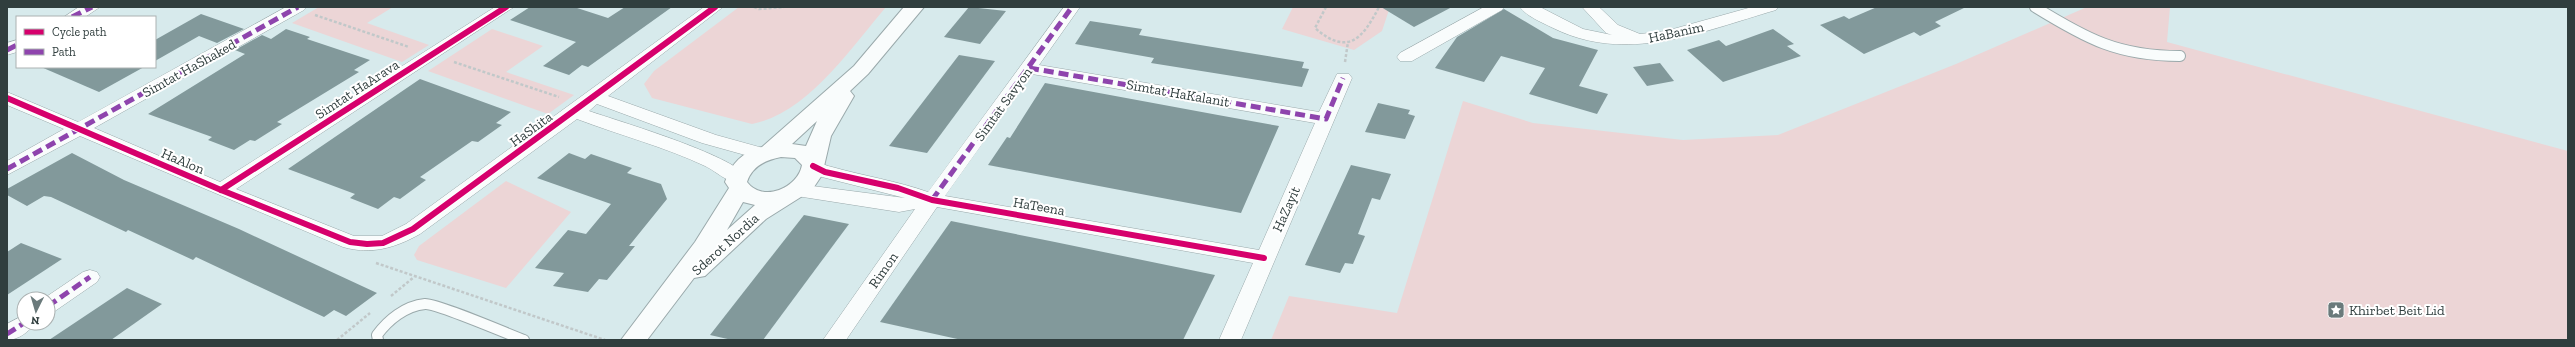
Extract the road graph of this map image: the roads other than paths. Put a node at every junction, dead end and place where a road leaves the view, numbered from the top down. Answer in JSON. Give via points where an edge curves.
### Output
{"nodes":[{"id":1,"x":92,"y":7,"type":"edge"},
{"id":2,"x":298,"y":7,"type":"edge"},
{"id":3,"x":506,"y":7,"type":"edge"},
{"id":4,"x":715,"y":7,"type":"edge"},
{"id":5,"x":914,"y":7,"type":"edge"},
{"id":6,"x":1072,"y":7,"type":"edge"},
{"id":7,"x":1496,"y":7,"type":"edge"},
{"id":8,"x":1528,"y":7,"type":"edge"},
{"id":9,"x":1590,"y":7,"type":"edge"},
{"id":10,"x":1770,"y":7,"type":"edge"},
{"id":11,"x":2035,"y":7,"type":"edge"},
{"id":12,"x":74,"y":16,"type":"edge"},
{"id":13,"x":1638,"y":39,"type":"junction"},
{"id":14,"x":16,"y":46,"type":"edge"},
{"id":15,"x":7,"y":50,"type":"edge"},
{"id":16,"x":2180,"y":56,"type":"dead end"},
{"id":17,"x":1406,"y":57,"type":"dead end"},
{"id":18,"x":1030,"y":68,"type":"junction"},
{"id":19,"x":861,"y":70,"type":"junction"},
{"id":20,"x":1343,"y":78,"type":"dead end"},
{"id":21,"x":595,"y":97,"type":"junction"},
{"id":22,"x":7,"y":98,"type":"edge"},
{"id":23,"x":575,"y":112,"type":"junction"},
{"id":24,"x":1326,"y":119,"type":"junction"},
{"id":25,"x":79,"y":130,"type":"junction"},
{"id":26,"x":766,"y":153,"type":"junction"},
{"id":27,"x":813,"y":165,"type":"junction"},
{"id":28,"x":7,"y":169,"type":"edge"},
{"id":29,"x":738,"y":183,"type":"junction"},
{"id":30,"x":221,"y":190,"type":"junction"},
{"id":31,"x":792,"y":192,"type":"junction"},
{"id":32,"x":932,"y":200,"type":"junction"},
{"id":33,"x":358,"y":244,"type":"joint"},
{"id":34,"x":1264,"y":258,"type":"junction"},
{"id":35,"x":90,"y":277,"type":"dead end"},
{"id":36,"x":666,"y":298,"type":"junction"},
{"id":37,"x":56,"y":300,"type":"edge"},
{"id":38,"x":16,"y":328,"type":"edge"},
{"id":39,"x":7,"y":334,"type":"edge"},
{"id":40,"x":631,"y":338,"type":"edge"},
{"id":41,"x":378,"y":340,"type":"edge"},
{"id":42,"x":524,"y":340,"type":"edge"},
{"id":43,"x":834,"y":340,"type":"edge"},
{"id":44,"x":1230,"y":340,"type":"edge"}],
"edges":[{"from":1,"to":12,"type":"street"},
{"from":2,"to":25,"type":"street","name":"Simtat HaShaked"},
{"from":3,"to":30,"type":"street","name":"Simtat HaArava"},
{"from":4,"to":21,"type":"street","name":"HaShita"},
{"from":5,"to":19,"type":"street"},
{"from":6,"to":18,"type":"street","name":"Simtat Savyon"},
{"from":7,"to":17,"type":"street"},
{"from":8,"to":13,"type":"street","via":[[1566,29],[1597,40]]},
{"from":9,"to":13,"type":"street","name":"HaBanim","via":[[1612,29]]},
{"from":10,"to":13,"type":"street","name":"HaBanim","via":[[1667,36]]},
{"from":11,"to":16,"type":"lane","via":[[2074,31],[2100,42],[2141,54]]},
{"from":14,"to":15,"type":"street"},
{"from":18,"to":24,"type":"street","name":"Simtat HaKalanit"},
{"from":18,"to":32,"type":"street","name":"Simtat Savyon"},
{"from":19,"to":26,"type":"street"},
{"from":19,"to":27,"type":"street","via":[[821,133],[814,151]]},
{"from":20,"to":24,"type":"street","name":"HaZayit"},
{"from":21,"to":23,"type":"street","name":"HaShita"},
{"from":21,"to":26,"type":"street","via":[[709,139]]},
{"from":22,"to":25,"type":"street","name":"HaAlon"},
{"from":23,"to":29,"type":"street","via":[[712,162]]},
{"from":23,"to":33,"type":"street","name":"HaShita","via":[[394,241]]},
{"from":24,"to":34,"type":"street","name":"HaZayit"},
{"from":25,"to":28,"type":"street","name":"Simtat HaShaked"},
{"from":25,"to":30,"type":"street","name":"HaAlon"},
{"from":26,"to":27,"type":"street","via":[[786,150],[801,152]]},
{"from":26,"to":29,"type":"street","via":[[742,166]]},
{"from":27,"to":31,"type":"street","via":[[811,177]]},
{"from":27,"to":32,"type":"street","name":"HaTeena","via":[[825,172],[915,192]]},
{"from":29,"to":31,"type":"street","via":[[755,198],[776,198]]},
{"from":29,"to":36,"type":"street","name":"Sderot Nordia","via":[[723,217]]},
{"from":30,"to":33,"type":"street","name":"HaAlon"},
{"from":31,"to":32,"type":"street","name":"HaTeena","via":[[899,205]]},
{"from":31,"to":36,"type":"street","name":"Sderot Nordia","via":[[758,214]]},
{"from":32,"to":34,"type":"street","name":"HaTeena"},
{"from":32,"to":43,"type":"street","name":"Rimon"},
{"from":34,"to":44,"type":"street","name":"HaZayit"},
{"from":35,"to":37,"type":"street"},
{"from":36,"to":40,"type":"street","name":"Sderot Nordia"},
{"from":38,"to":39,"type":"street"},
{"from":41,"to":42,"type":"lane","via":[[377,335],[383,326],[395,316],[427,304]]}]}
